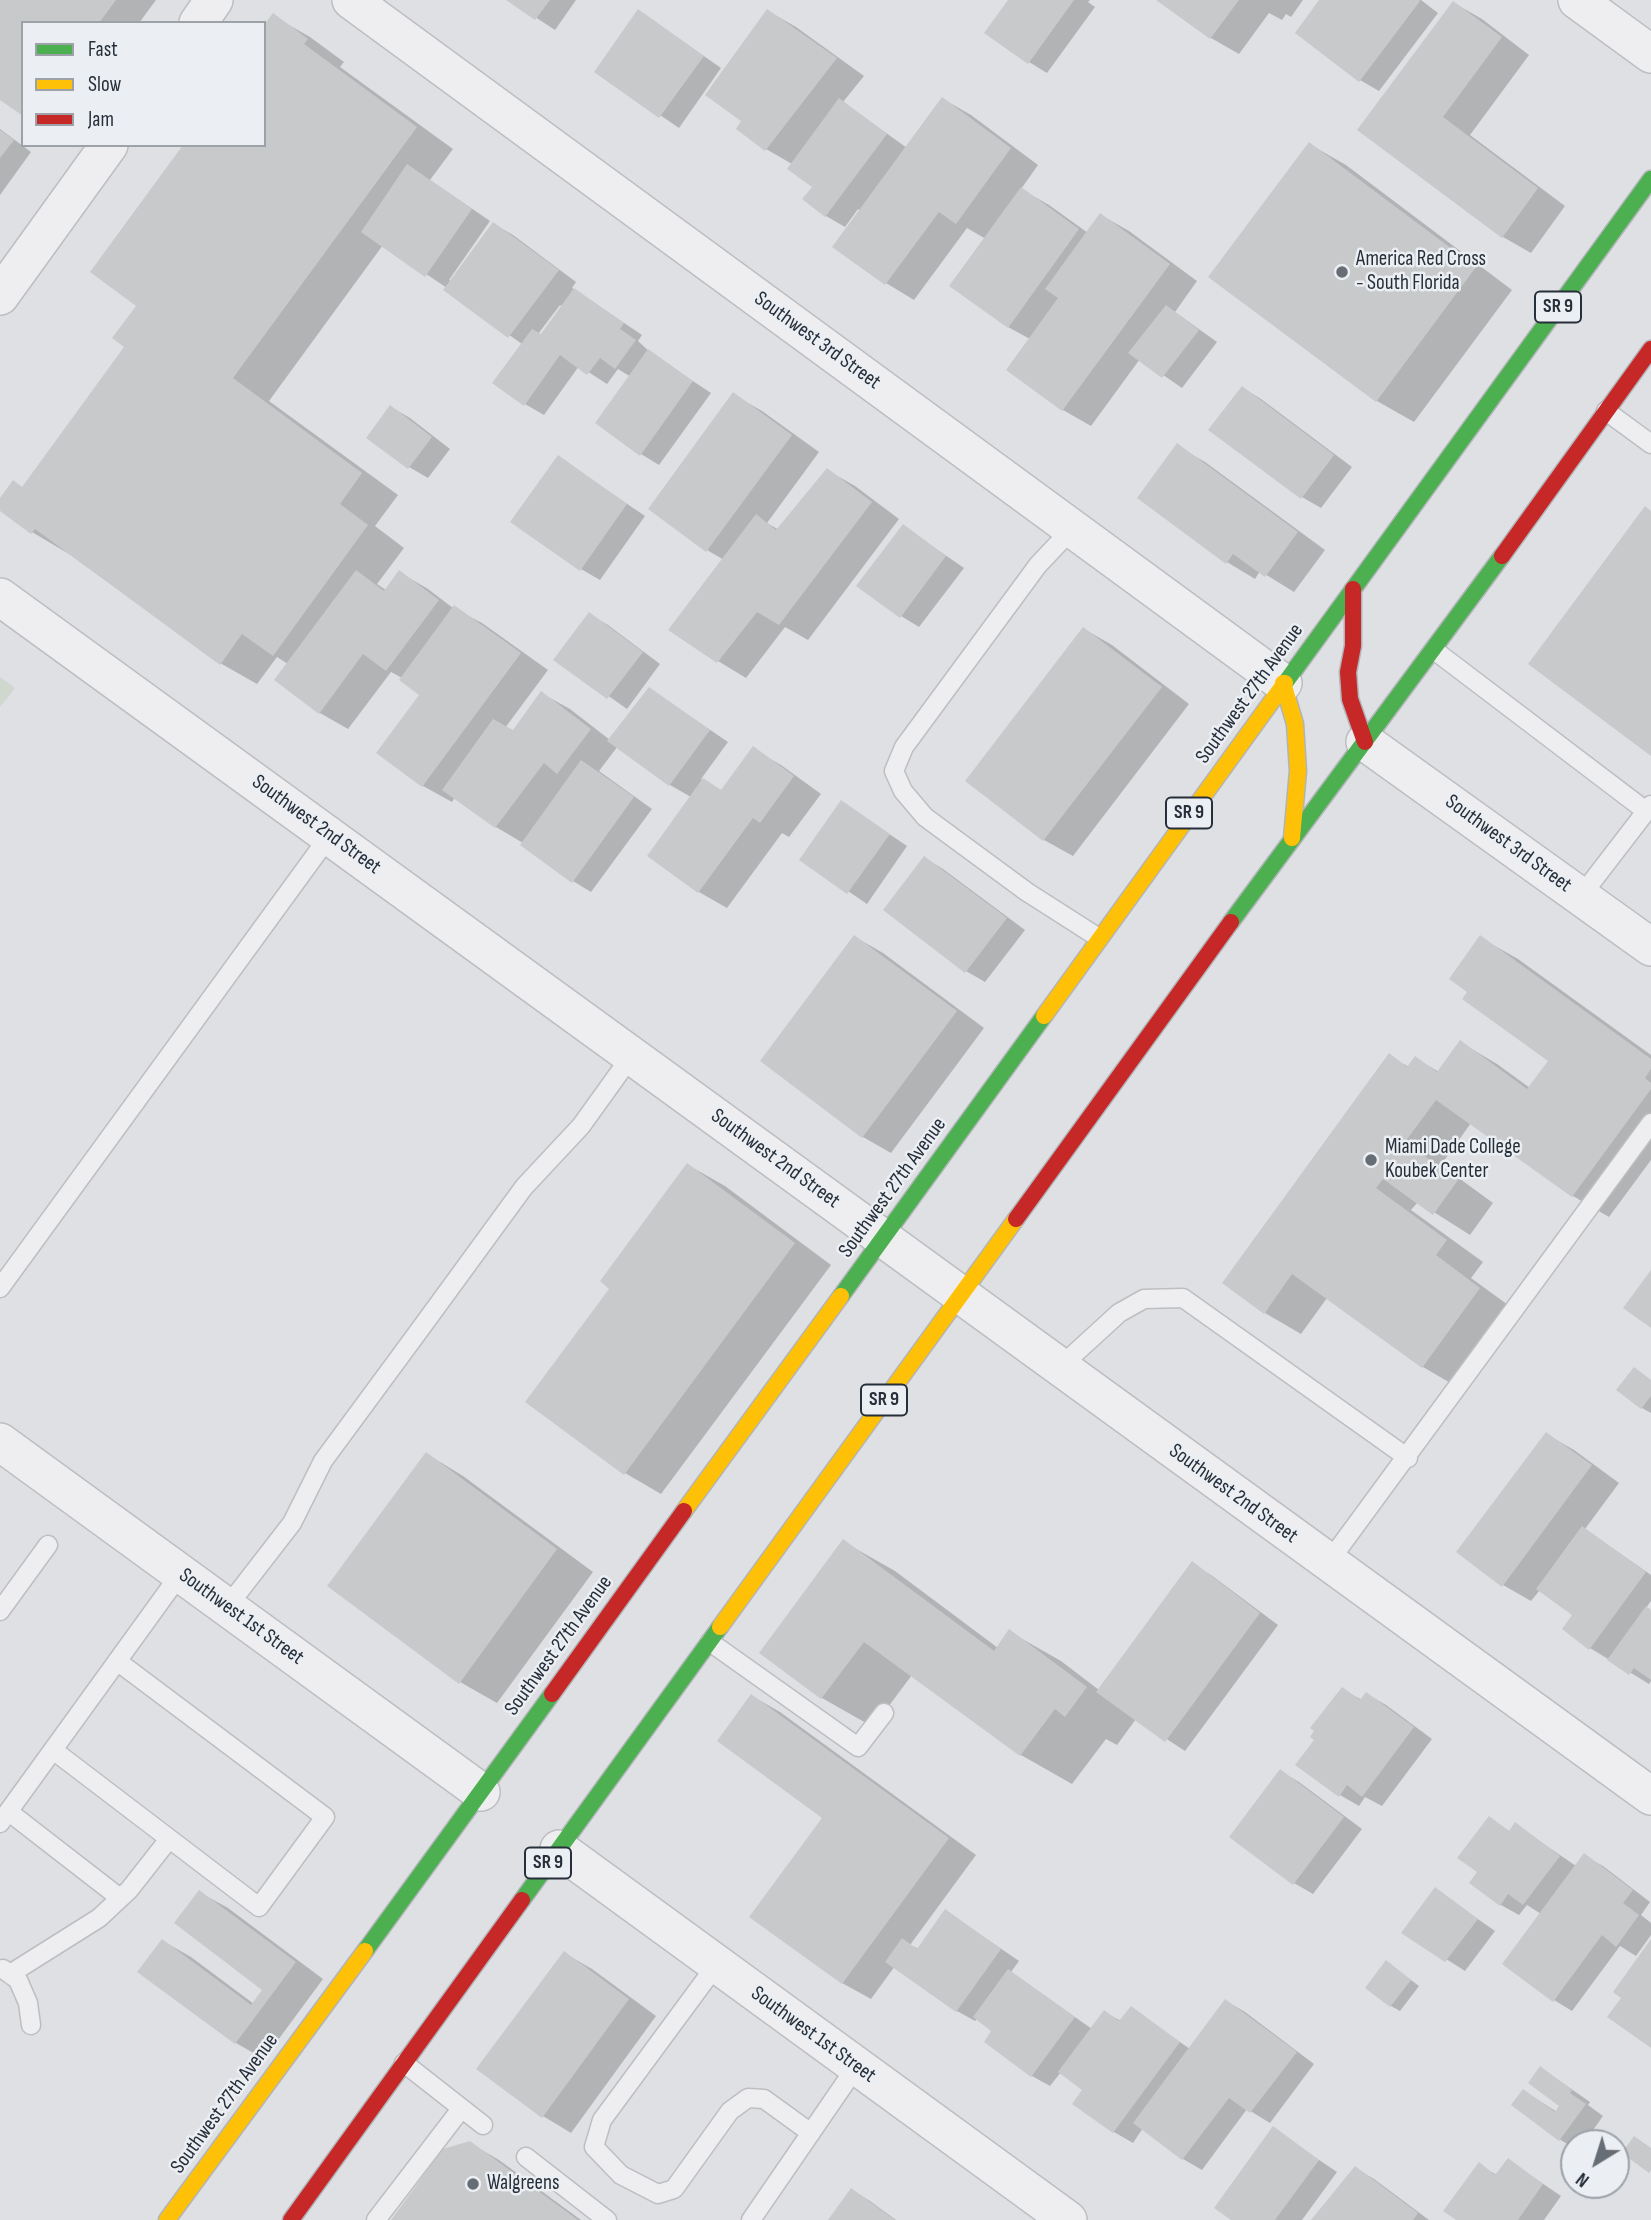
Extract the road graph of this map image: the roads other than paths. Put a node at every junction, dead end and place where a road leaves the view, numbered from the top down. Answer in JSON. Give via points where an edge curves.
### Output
{"nodes":[{"id":1,"x":214,"y":0,"type":"edge"},
{"id":2,"x":351,"y":0,"type":"edge"},
{"id":3,"x":1577,"y":0,"type":"edge"},
{"id":4,"x":199,"y":21,"type":"edge"},
{"id":5,"x":1651,"y":54,"type":"edge"},
{"id":6,"x":108,"y":147,"type":"edge"},
{"id":7,"x":1651,"y":179,"type":"edge"},
{"id":8,"x":0,"y":296,"type":"edge"},
{"id":9,"x":1651,"y":349,"type":"edge"},
{"id":10,"x":1606,"y":411,"type":"junction"},
{"id":11,"x":1651,"y":444,"type":"edge"},
{"id":12,"x":1073,"y":528,"type":"junction"},
{"id":13,"x":1353,"y":589,"type":"junction"},
{"id":14,"x":0,"y":597,"type":"edge"},
{"id":15,"x":1434,"y":650,"type":"junction"},
{"id":16,"x":1283,"y":683,"type":"junction"},
{"id":17,"x":1365,"y":742,"type":"junction"},
{"id":18,"x":1649,"y":808,"type":"edge"},
{"id":19,"x":330,"y":835,"type":"junction"},
{"id":20,"x":1292,"y":838,"type":"junction"},
{"id":21,"x":1581,"y":896,"type":"junction"},
{"id":22,"x":1099,"y":938,"type":"junction"},
{"id":23,"x":1651,"y":947,"type":"edge"},
{"id":24,"x":632,"y":1055,"type":"junction"},
{"id":25,"x":1651,"y":1123,"type":"edge"},
{"id":26,"x":883,"y":1237,"type":"junction"},
{"id":27,"x":0,"y":1288,"type":"edge"},
{"id":28,"x":961,"y":1294,"type":"junction"},
{"id":29,"x":1060,"y":1367,"type":"junction"},
{"id":30,"x":0,"y":1442,"type":"edge"},
{"id":31,"x":1408,"y":1458,"type":"junction"},
{"id":32,"x":48,"y":1545,"type":"dead end"},
{"id":33,"x":1328,"y":1563,"type":"junction"},
{"id":34,"x":181,"y":1573,"type":"junction"},
{"id":35,"x":227,"y":1607,"type":"junction"},
{"id":36,"x":0,"y":1611,"type":"edge"},
{"id":37,"x":710,"y":1642,"type":"junction"},
{"id":38,"x":117,"y":1661,"type":"junction"},
{"id":39,"x":884,"y":1713,"type":"dead end"},
{"id":40,"x":53,"y":1750,"type":"junction"},
{"id":41,"x":481,"y":1792,"type":"junction"},
{"id":42,"x":1651,"y":1796,"type":"edge"},
{"id":43,"x":4,"y":1818,"type":"edge"},
{"id":44,"x":169,"y":1839,"type":"junction"},
{"id":45,"x":559,"y":1849,"type":"junction"},
{"id":46,"x":120,"y":1898,"type":"junction"},
{"id":47,"x":717,"y":1964,"type":"junction"},
{"id":48,"x":5,"y":1970,"type":"edge"},
{"id":49,"x":32,"y":2025,"type":"dead end"},
{"id":50,"x":404,"y":2063,"type":"junction"},
{"id":51,"x":856,"y":2067,"type":"junction"},
{"id":52,"x":461,"y":2109,"type":"junction"},
{"id":53,"x":483,"y":2125,"type":"dead end"},
{"id":54,"x":811,"y":2133,"type":"junction"},
{"id":55,"x":526,"y":2157,"type":"dead end"},
{"id":56,"x":167,"y":2220,"type":"edge"},
{"id":57,"x":291,"y":2220,"type":"edge"},
{"id":58,"x":376,"y":2220,"type":"edge"},
{"id":59,"x":607,"y":2220,"type":"edge"},
{"id":60,"x":751,"y":2220,"type":"edge"},
{"id":61,"x":1068,"y":2220,"type":"edge"}],
"edges":[{"from":1,"to":4,"type":"street"},
{"from":2,"to":12,"type":"street","name":"Southwest 3rd Street"},
{"from":3,"to":5,"type":"street"},
{"from":6,"to":8,"type":"street"},
{"from":7,"to":13,"type":"highway","name":"Southwest 27th Avenue","number":"SR 9"},
{"from":9,"to":10,"type":"highway","number":"SR 9"},
{"from":10,"to":11,"type":"lane"},
{"from":10,"to":15,"type":"highway","number":"SR 9"},
{"from":12,"to":16,"type":"street","name":"Southwest 3rd Street"},
{"from":12,"to":22,"type":"lane","via":[[1038,565],[904,747],[894,771],[903,792],[925,817]]},
{"from":13,"to":16,"type":"highway","name":"Southwest 27th Avenue","number":"SR 9"},
{"from":13,"to":17,"type":"highway","via":[[1350,699]]},
{"from":14,"to":19,"type":"street","name":"Southwest 2nd Street"},
{"from":15,"to":17,"type":"highway","number":"SR 9"},
{"from":15,"to":18,"type":"lane"},
{"from":16,"to":20,"type":"highway","via":[[1296,724],[1298,771]]},
{"from":16,"to":22,"type":"highway","name":"Southwest 27th Avenue","number":"SR 9"},
{"from":17,"to":20,"type":"highway","number":"SR 9"},
{"from":17,"to":21,"type":"street","name":"Southwest 3rd Street"},
{"from":18,"to":21,"type":"lane"},
{"from":19,"to":24,"type":"street","name":"Southwest 2nd Street"},
{"from":19,"to":27,"type":"lane"},
{"from":20,"to":28,"type":"highway","number":"SR 9"},
{"from":21,"to":23,"type":"street","name":"Southwest 3rd Street"},
{"from":22,"to":26,"type":"highway","name":"Southwest 27th Avenue","number":"SR 9"},
{"from":24,"to":26,"type":"street","name":"Southwest 2nd Street"},
{"from":24,"to":35,"type":"lane","via":[[581,1126],[524,1187],[323,1461],[292,1522]]},
{"from":25,"to":31,"type":"lane"},
{"from":26,"to":28,"type":"street","name":"Southwest 2nd Street"},
{"from":26,"to":41,"type":"highway","name":"Southwest 27th Avenue","number":"SR 9"},
{"from":28,"to":29,"type":"street","name":"Southwest 2nd Street"},
{"from":28,"to":37,"type":"highway","number":"SR 9"},
{"from":29,"to":31,"type":"lane","via":[[1119,1313],[1144,1299],[1183,1298]]},
{"from":29,"to":33,"type":"street","name":"Southwest 2nd Street"},
{"from":30,"to":34,"type":"street","name":"Southwest 1st Street"},
{"from":31,"to":33,"type":"lane"},
{"from":32,"to":36,"type":"lane"},
{"from":33,"to":42,"type":"street","name":"Southwest 2nd Street"},
{"from":34,"to":35,"type":"street","name":"Southwest 1st Street"},
{"from":34,"to":38,"type":"lane"},
{"from":35,"to":41,"type":"street","name":"Southwest 1st Street"},
{"from":37,"to":39,"type":"lane","via":[[858,1747]]},
{"from":37,"to":45,"type":"highway","number":"SR 9"},
{"from":38,"to":40,"type":"lane"},
{"from":38,"to":44,"type":"lane","via":[[325,1816],[259,1907]]},
{"from":40,"to":43,"type":"lane"},
{"from":40,"to":44,"type":"lane"},
{"from":41,"to":56,"type":"highway","name":"Southwest 27th Avenue","number":"SR 9"},
{"from":43,"to":46,"type":"lane"},
{"from":44,"to":46,"type":"lane"},
{"from":45,"to":47,"type":"street","name":"Southwest 1st Street"},
{"from":45,"to":50,"type":"highway","number":"SR 9"},
{"from":46,"to":48,"type":"lane","via":[[74,1935]]},
{"from":47,"to":51,"type":"street","name":"Southwest 1st Street"},
{"from":47,"to":54,"type":"lane","via":[[602,2120],[594,2147],[621,2175],[658,2194],[674,2189],[730,2111],[748,2098],[764,2099]]},
{"from":48,"to":49,"type":"lane","via":[[18,1980]]},
{"from":50,"to":52,"type":"lane"},
{"from":50,"to":57,"type":"highway","number":"SR 9"},
{"from":51,"to":54,"type":"lane"},
{"from":51,"to":61,"type":"street","name":"Southwest 1st Street"},
{"from":52,"to":53,"type":"lane"},
{"from":52,"to":58,"type":"lane"},
{"from":54,"to":60,"type":"lane"},
{"from":55,"to":59,"type":"lane"}]}
